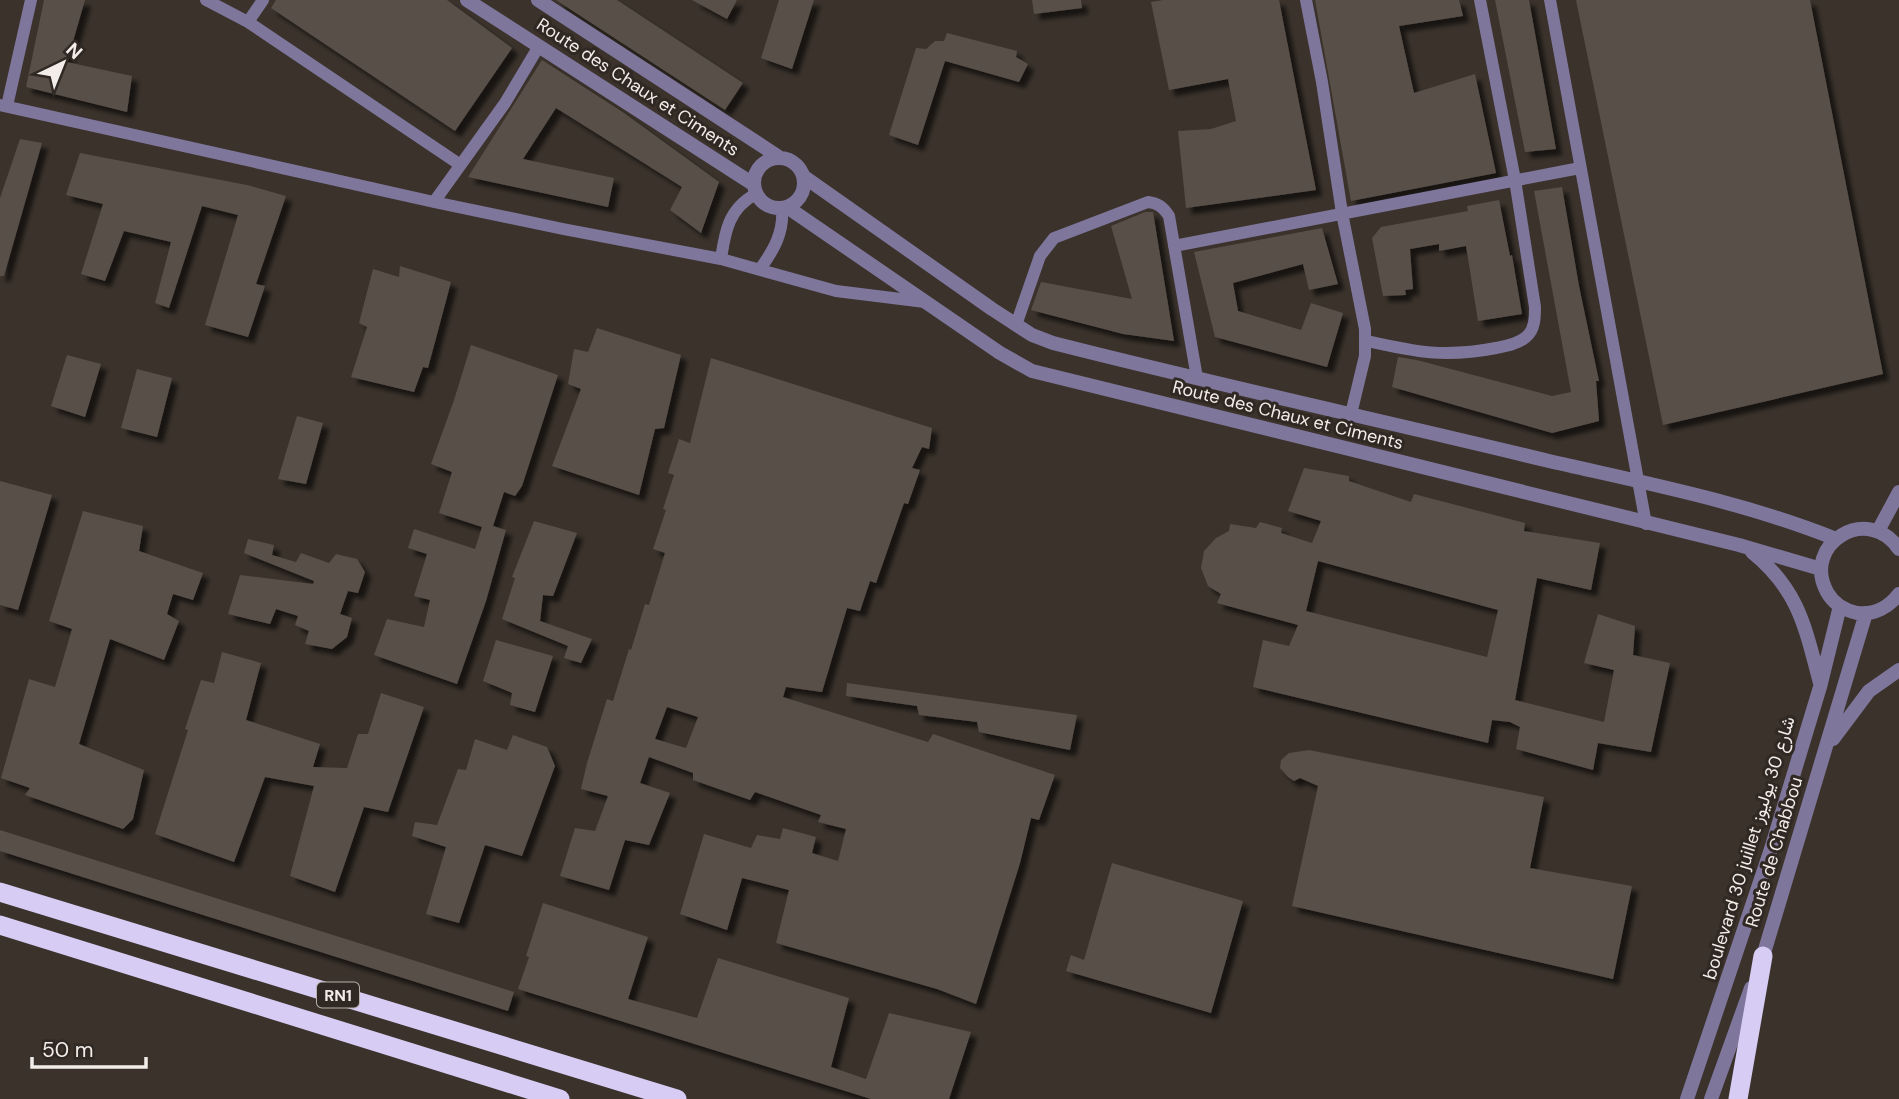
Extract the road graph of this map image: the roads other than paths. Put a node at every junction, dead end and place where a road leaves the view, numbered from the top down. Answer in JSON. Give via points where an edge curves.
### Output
{"nodes":[{"id":1,"x":31,"y":0,"type":"edge"},
{"id":2,"x":206,"y":0,"type":"edge"},
{"id":3,"x":263,"y":0,"type":"edge"},
{"id":4,"x":467,"y":0,"type":"edge"},
{"id":5,"x":538,"y":0,"type":"edge"},
{"id":6,"x":1306,"y":0,"type":"edge"},
{"id":7,"x":1480,"y":0,"type":"edge"},
{"id":8,"x":1550,"y":0,"type":"edge"},
{"id":9,"x":248,"y":22,"type":"junction"},
{"id":10,"x":539,"y":46,"type":"junction"},
{"id":11,"x":3,"y":105,"type":"edge"},
{"id":12,"x":779,"y":157,"type":"junction"},
{"id":13,"x":459,"y":164,"type":"junction"},
{"id":14,"x":1580,"y":169,"type":"junction"},
{"id":15,"x":803,"y":176,"type":"junction"},
{"id":16,"x":1514,"y":180,"type":"junction"},
{"id":17,"x":755,"y":189,"type":"junction"},
{"id":18,"x":434,"y":202,"type":"junction"},
{"id":19,"x":784,"y":207,"type":"junction"},
{"id":20,"x":1342,"y":213,"type":"junction"},
{"id":21,"x":1174,"y":246,"type":"junction"},
{"id":22,"x":722,"y":259,"type":"junction"},
{"id":23,"x":760,"y":269,"type":"junction"},
{"id":24,"x":925,"y":302,"type":"junction"},
{"id":25,"x":1016,"y":325,"type":"junction"},
{"id":26,"x":1367,"y":341,"type":"junction"},
{"id":27,"x":1197,"y":378,"type":"junction"},
{"id":28,"x":1351,"y":414,"type":"junction"},
{"id":29,"x":1639,"y":482,"type":"junction"},
{"id":30,"x":1899,"y":492,"type":"edge"},
{"id":31,"x":1646,"y":524,"type":"junction"},
{"id":32,"x":1878,"y":531,"type":"junction"},
{"id":33,"x":1836,"y":539,"type":"junction"},
{"id":34,"x":1897,"y":540,"type":"edge"},
{"id":35,"x":1745,"y":547,"type":"junction"},
{"id":36,"x":1821,"y":569,"type":"junction"},
{"id":37,"x":1897,"y":599,"type":"edge"},
{"id":38,"x":1840,"y":606,"type":"junction"},
{"id":39,"x":1866,"y":613,"type":"junction"},
{"id":40,"x":1899,"y":670,"type":"edge"},
{"id":41,"x":1820,"y":684,"type":"junction"},
{"id":42,"x":1825,"y":752,"type":"junction"},
{"id":43,"x":0,"y":892,"type":"edge"},
{"id":44,"x":0,"y":925,"type":"edge"},
{"id":45,"x":1763,"y":956,"type":"junction"},
{"id":46,"x":561,"y":1099,"type":"edge"},
{"id":47,"x":677,"y":1099,"type":"edge"},
{"id":48,"x":1687,"y":1099,"type":"edge"},
{"id":49,"x":1711,"y":1099,"type":"edge"},
{"id":50,"x":1738,"y":1099,"type":"edge"}],
"edges":[{"from":1,"to":11,"type":"street"},
{"from":2,"to":9,"type":"street"},
{"from":3,"to":9,"type":"street"},
{"from":4,"to":10,"type":"street","name":"Route des Chaux et Ciments"},
{"from":5,"to":12,"type":"street","name":"Route des Chaux et Ciments"},
{"from":6,"to":20,"type":"street"},
{"from":7,"to":16,"type":"street"},
{"from":8,"to":14,"type":"street"},
{"from":9,"to":13,"type":"street"},
{"from":10,"to":13,"type":"street","via":[[505,103]]},
{"from":10,"to":17,"type":"street","name":"Route des Chaux et Ciments"},
{"from":11,"to":18,"type":"street"},
{"from":12,"to":15,"type":"street","via":[[791,161]]},
{"from":12,"to":17,"type":"street","via":[[763,163],[756,172]]},
{"from":13,"to":18,"type":"street"},
{"from":14,"to":16,"type":"street"},
{"from":14,"to":29,"type":"street"},
{"from":15,"to":19,"type":"street","via":[[801,194]]},
{"from":15,"to":25,"type":"street","name":"Route des Chaux et Ciments"},
{"from":16,"to":20,"type":"street"},
{"from":16,"to":26,"type":"street","via":[[1535,307],[1527,336],[1507,345],[1443,355]]},
{"from":17,"to":19,"type":"street","via":[[767,205]]},
{"from":17,"to":22,"type":"street","via":[[727,223]]},
{"from":18,"to":22,"type":"street"},
{"from":19,"to":23,"type":"street","via":[[779,236]]},
{"from":19,"to":24,"type":"street","name":"Route des Chaux et Ciments"},
{"from":20,"to":21,"type":"street"},
{"from":20,"to":26,"type":"street"},
{"from":21,"to":25,"type":"street","via":[[1169,216],[1157,203],[1148,202],[1063,233],[1040,256]]},
{"from":21,"to":27,"type":"street"},
{"from":22,"to":23,"type":"street"},
{"from":23,"to":24,"type":"street","via":[[836,290]]},
{"from":24,"to":31,"type":"street","name":"Route des Chaux et Ciments","via":[[1012,361],[1043,374]]},
{"from":25,"to":27,"type":"street","name":"Route des Chaux et Ciments","via":[[1054,343]]},
{"from":26,"to":28,"type":"street"},
{"from":27,"to":28,"type":"street","name":"Route des Chaux et Ciments"},
{"from":28,"to":29,"type":"street","name":"Route des Chaux et Ciments"},
{"from":29,"to":31,"type":"street"},
{"from":29,"to":33,"type":"street","name":"Route des Chaux et Ciments","via":[[1783,519]]},
{"from":30,"to":32,"type":"street"},
{"from":31,"to":35,"type":"street","name":"Route des Chaux et Ciments"},
{"from":32,"to":33,"type":"street","via":[[1852,530]]},
{"from":32,"to":34,"type":"street"},
{"from":33,"to":36,"type":"street","via":[[1825,552]]},
{"from":35,"to":36,"type":"street","name":"Route des Chaux et Ciments"},
{"from":35,"to":41,"type":"street","via":[[1771,569],[1793,598]]},
{"from":36,"to":38,"type":"street","via":[[1828,594]]},
{"from":37,"to":39,"type":"street"},
{"from":38,"to":39,"type":"street"},
{"from":38,"to":41,"type":"street","name":"boulevard 30 juillet شارع 30 يوليوز"},
{"from":39,"to":42,"type":"street","name":"Route de Chabbou"},
{"from":40,"to":42,"type":"street","via":[[1860,700]]},
{"from":41,"to":48,"type":"street","name":"boulevard 30 juillet شارع 30 يوليوز","via":[[1771,849]]},
{"from":42,"to":45,"type":"street","name":"Route de Chabbou"},
{"from":43,"to":47,"type":"highway","number":"RN1"},
{"from":44,"to":46,"type":"highway","number":"RN1"},
{"from":45,"to":49,"type":"street","name":"Route de Chabbou"},
{"from":45,"to":50,"type":"highway"}]}
